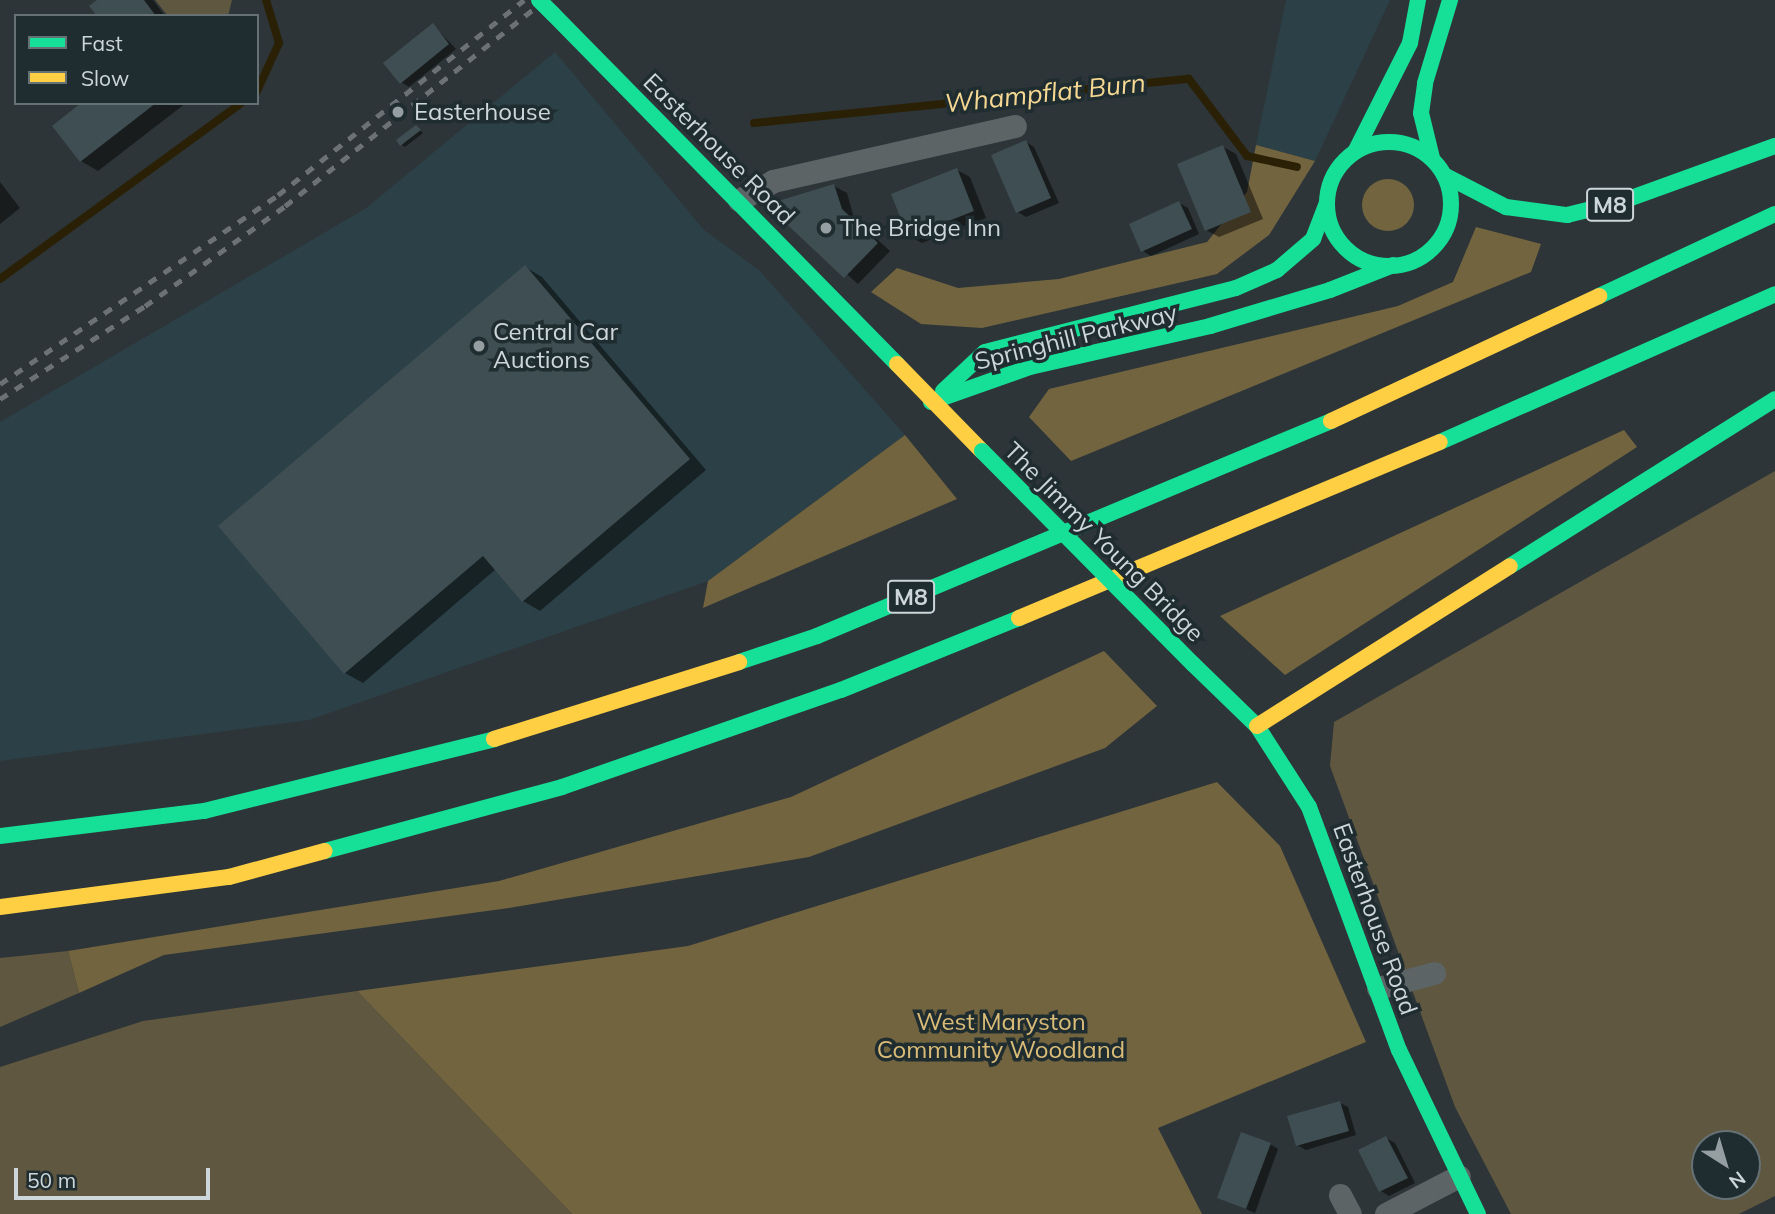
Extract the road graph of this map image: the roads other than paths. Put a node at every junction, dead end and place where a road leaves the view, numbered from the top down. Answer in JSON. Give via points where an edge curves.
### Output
{"nodes":[{"id":1,"x":539,"y":0,"type":"edge"},
{"id":2,"x":1418,"y":0,"type":"edge"},
{"id":3,"x":1450,"y":0,"type":"edge"},
{"id":4,"x":1015,"y":126,"type":"dead end"},
{"id":5,"x":1775,"y":146,"type":"edge"},
{"id":6,"x":1355,"y":152,"type":"junction"},
{"id":7,"x":1432,"y":158,"type":"junction"},
{"id":8,"x":1444,"y":175,"type":"junction"},
{"id":9,"x":739,"y":200,"type":"junction"},
{"id":10,"x":1327,"y":203,"type":"junction"},
{"id":11,"x":1775,"y":214,"type":"edge"},
{"id":12,"x":1393,"y":265,"type":"junction"},
{"id":13,"x":1775,"y":294,"type":"edge"},
{"id":14,"x":1775,"y":399,"type":"edge"},
{"id":15,"x":932,"y":402,"type":"junction"},
{"id":16,"x":982,"y":451,"type":"joint"},
{"id":17,"x":1193,"y":664,"type":"joint"},
{"id":18,"x":1257,"y":726,"type":"junction"},
{"id":19,"x":0,"y":836,"type":"edge"},
{"id":20,"x":0,"y":906,"type":"edge"},
{"id":21,"x":1434,"y":974,"type":"dead end"},
{"id":22,"x":1378,"y":988,"type":"junction"},
{"id":23,"x":1459,"y":1176,"type":"junction"},
{"id":24,"x":1386,"y":1214,"type":"edge"},
{"id":25,"x":1478,"y":1214,"type":"edge"}],
"edges":[{"from":1,"to":9,"type":"main road","name":"Easterhouse Road","bridge":true},
{"from":2,"to":6,"type":"main road","name":"Springhill Parkway","via":[[1410,43]]},
{"from":3,"to":7,"type":"main road","name":"Springhill Parkway","via":[[1425,83],[1421,113]]},
{"from":4,"to":9,"type":"street","via":[[773,181]]},
{"from":5,"to":8,"type":"main road","number":"M8","via":[[1644,194],[1567,215],[1506,207]]},
{"from":6,"to":7,"type":"main road","via":[[1374,143],[1395,142]]},
{"from":6,"to":10,"type":"main road","name":"Springhill Parkway","via":[[1340,165]]},
{"from":7,"to":8,"type":"main road","name":"Springhill Parkway"},
{"from":8,"to":12,"type":"main road","name":"Springhill Parkway","via":[[1451,205],[1443,234],[1430,250]]},
{"from":9,"to":15,"type":"main road","name":"Easterhouse Road"},
{"from":10,"to":12,"type":"main road","via":[[1330,223],[1347,248],[1373,264]]},
{"from":10,"to":15,"type":"main road","name":"Springhill Parkway","via":[[1313,239],[1277,270],[1236,288],[985,352]]},
{"from":11,"to":19,"type":"main road","number":"M8","via":[[1287,442],[817,636],[541,727],[204,811]]},
{"from":12,"to":15,"type":"main road","name":"Springhill Parkway","via":[[1330,290],[1210,326],[1030,367]]},
{"from":13,"to":20,"type":"main road","number":"M8","via":[[1238,529],[841,690],[575,783],[229,877]]},
{"from":14,"to":18,"type":"main road"},
{"from":15,"to":16,"type":"main road","name":"Easterhouse Road"},
{"from":16,"to":17,"type":"main road","name":"The Jimmy Young Bridge","bridge":true},
{"from":17,"to":18,"type":"main road","name":"Easterhouse Road"},
{"from":18,"to":22,"type":"main road","name":"Easterhouse Road","via":[[1309,807]]},
{"from":21,"to":22,"type":"street"},
{"from":22,"to":23,"type":"main road","name":"Easterhouse Road","via":[[1399,1050]]},
{"from":23,"to":24,"type":"street"},
{"from":23,"to":25,"type":"main road","name":"Easterhouse Road"}]}
